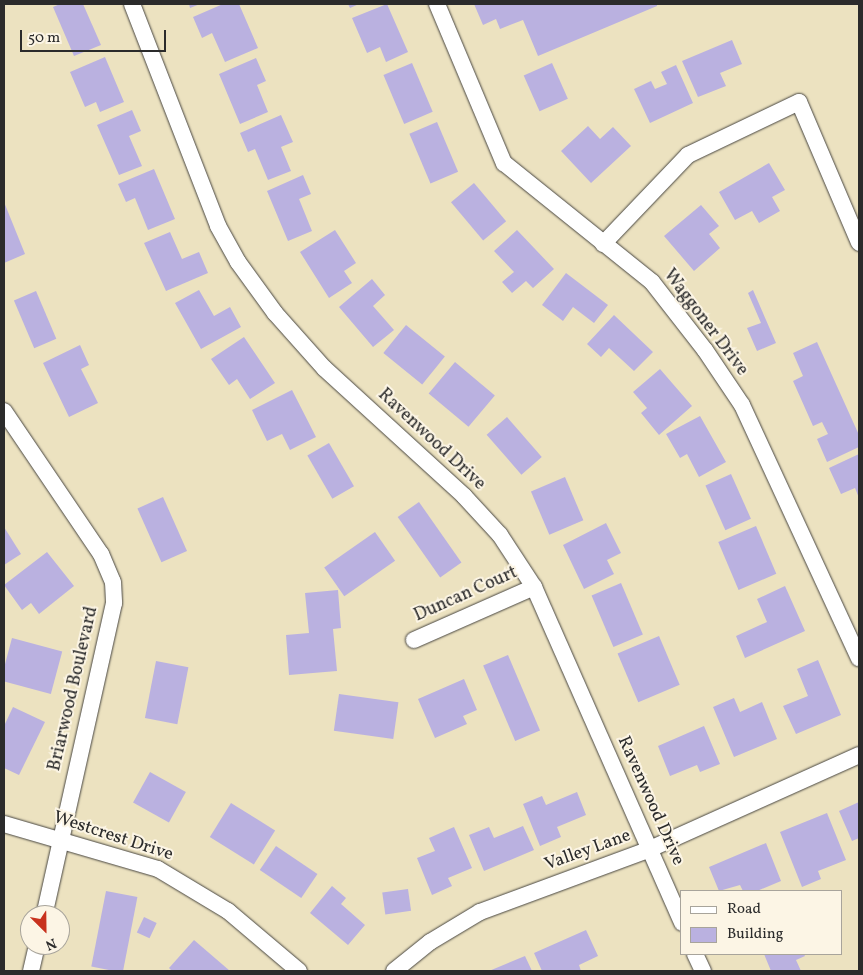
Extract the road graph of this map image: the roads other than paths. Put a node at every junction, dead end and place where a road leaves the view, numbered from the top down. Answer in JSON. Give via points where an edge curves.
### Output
{"nodes":[{"id":1,"x":132,"y":4,"type":"edge"},
{"id":2,"x":437,"y":4,"type":"edge"},
{"id":3,"x":859,"y":243,"type":"edge"},
{"id":4,"x":603,"y":244,"type":"junction"},
{"id":5,"x":4,"y":411,"type":"edge"},
{"id":6,"x":534,"y":588,"type":"junction"},
{"id":7,"x":414,"y":640,"type":"dead end"},
{"id":8,"x":859,"y":658,"type":"edge"},
{"id":9,"x":859,"y":755,"type":"edge"},
{"id":10,"x":4,"y":824,"type":"edge"},
{"id":11,"x":61,"y":839,"type":"junction"},
{"id":12,"x":650,"y":850,"type":"junction"},
{"id":13,"x":46,"y":905,"type":"edge"},
{"id":14,"x":680,"y":918,"type":"edge"},
{"id":15,"x":35,"y":955,"type":"edge"},
{"id":16,"x":695,"y":955,"type":"edge"},
{"id":17,"x":31,"y":971,"type":"edge"},
{"id":18,"x":299,"y":971,"type":"edge"},
{"id":19,"x":394,"y":971,"type":"edge"},
{"id":20,"x":703,"y":971,"type":"edge"}],
"edges":[{"from":1,"to":6,"type":"street","name":"Ravenwood Drive","via":[[218,226],[238,262],[275,314],[324,368],[464,496],[500,535]]},
{"from":2,"to":4,"type":"street","name":"Waggoner Drive","via":[[504,163]]},
{"from":3,"to":4,"type":"street","via":[[799,102],[688,155]]},
{"from":4,"to":8,"type":"street","name":"Waggoner Drive","via":[[652,282],[705,350],[742,405]]},
{"from":5,"to":11,"type":"street","name":"Briarwood Boulevard","via":[[101,554],[113,582],[114,603]]},
{"from":6,"to":7,"type":"street","name":"Duncan Court"},
{"from":6,"to":12,"type":"street","name":"Ravenwood Drive"},
{"from":9,"to":12,"type":"street","name":"Valley Lane"},
{"from":10,"to":11,"type":"street","name":"Westcrest Drive"},
{"from":11,"to":13,"type":"street","name":"Briarwood Boulevard"},
{"from":11,"to":18,"type":"street","name":"Westcrest Drive","via":[[158,870],[197,890],[252,929]]},
{"from":12,"to":14,"type":"street","name":"Ravenwood Drive"},
{"from":12,"to":19,"type":"street","name":"Valley Lane","via":[[480,912],[430,942]]},
{"from":15,"to":17,"type":"street"},
{"from":16,"to":20,"type":"street"}]}
